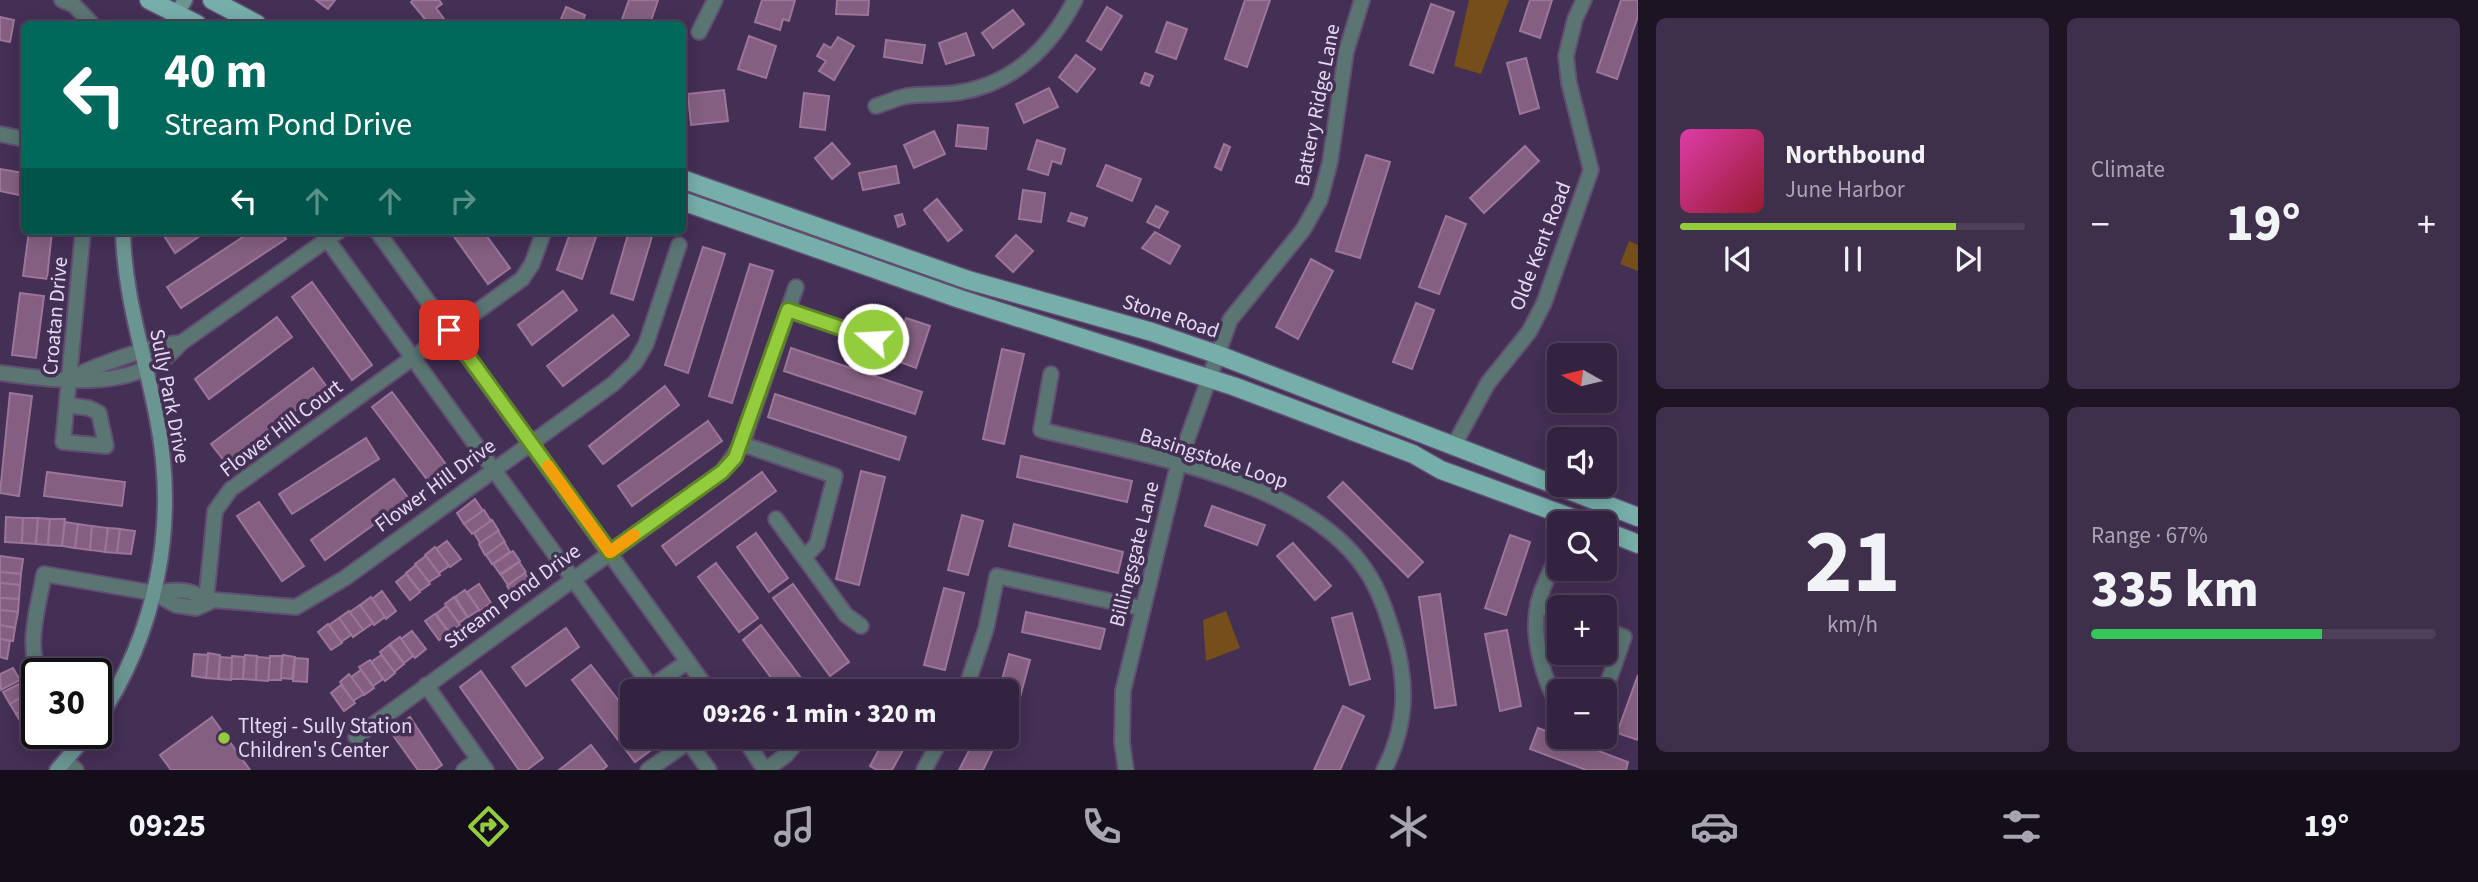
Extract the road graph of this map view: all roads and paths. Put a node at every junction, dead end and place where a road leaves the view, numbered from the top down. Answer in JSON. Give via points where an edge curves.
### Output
{"nodes":[{"id":1,"x":62,"y":0,"type":"edge"},
{"id":2,"x":149,"y":0,"type":"edge"},
{"id":3,"x":212,"y":0,"type":"edge"},
{"id":4,"x":715,"y":0,"type":"edge"},
{"id":5,"x":1075,"y":0,"type":"edge"},
{"id":6,"x":1362,"y":0,"type":"edge"},
{"id":7,"x":1584,"y":0,"type":"edge"},
{"id":8,"x":177,"y":13,"type":"edge"},
{"id":9,"x":89,"y":21,"type":"edge"},
{"id":10,"x":251,"y":21,"type":"edge"},
{"id":11,"x":699,"y":32,"type":"dead end"},
{"id":12,"x":876,"y":106,"type":"dead end"},
{"id":13,"x":0,"y":134,"type":"edge"},
{"id":14,"x":21,"y":138,"type":"edge"},
{"id":15,"x":686,"y":180,"type":"edge"},
{"id":16,"x":686,"y":202,"type":"edge"},
{"id":17,"x":83,"y":235,"type":"edge"},
{"id":18,"x":123,"y":235,"type":"edge"},
{"id":19,"x":328,"y":235,"type":"edge"},
{"id":20,"x":330,"y":235,"type":"edge"},
{"id":21,"x":380,"y":235,"type":"edge"},
{"id":22,"x":543,"y":235,"type":"edge"},
{"id":23,"x":679,"y":245,"type":"dead end"},
{"id":24,"x":796,"y":287,"type":"dead end"},
{"id":25,"x":788,"y":310,"type":"junction"},
{"id":26,"x":882,"y":314,"type":"dead end"},
{"id":27,"x":449,"y":330,"type":"junction"},
{"id":28,"x":1216,"y":354,"type":"junction"},
{"id":29,"x":412,"y":356,"type":"junction"},
{"id":30,"x":142,"y":361,"type":"junction"},
{"id":31,"x":0,"y":373,"type":"edge"},
{"id":32,"x":1051,"y":374,"type":"dead end"},
{"id":33,"x":1208,"y":378,"type":"junction"},
{"id":34,"x":71,"y":379,"type":"junction"},
{"id":35,"x":67,"y":405,"type":"dead end"},
{"id":36,"x":530,"y":441,"type":"junction"},
{"id":37,"x":742,"y":444,"type":"junction"},
{"id":38,"x":1453,"y":447,"type":"junction"},
{"id":39,"x":1178,"y":464,"type":"junction"},
{"id":40,"x":495,"y":467,"type":"junction"},
{"id":41,"x":1548,"y":511,"type":"edge"},
{"id":42,"x":1638,"y":517,"type":"edge"},
{"id":43,"x":776,"y":519,"type":"dead end"},
{"id":44,"x":1617,"y":536,"type":"edge"},
{"id":45,"x":1638,"y":544,"type":"edge"},
{"id":46,"x":610,"y":552,"type":"junction"},
{"id":47,"x":805,"y":557,"type":"junction"},
{"id":48,"x":573,"y":578,"type":"junction"},
{"id":49,"x":1547,"y":581,"type":"edge"},
{"id":50,"x":154,"y":593,"type":"junction"},
{"id":51,"x":206,"y":601,"type":"junction"},
{"id":52,"x":1538,"y":604,"type":"junction"},
{"id":53,"x":1547,"y":607,"type":"edge"},
{"id":54,"x":1141,"y":608,"type":"junction"},
{"id":55,"x":861,"y":626,"type":"dead end"},
{"id":56,"x":1617,"y":635,"type":"edge"},
{"id":57,"x":35,"y":658,"type":"edge"},
{"id":58,"x":1617,"y":658,"type":"edge"},
{"id":59,"x":687,"y":662,"type":"junction"},
{"id":60,"x":645,"y":679,"type":"edge"},
{"id":61,"x":665,"y":679,"type":"edge"},
{"id":62,"x":700,"y":679,"type":"edge"},
{"id":63,"x":969,"y":679,"type":"edge"},
{"id":64,"x":1548,"y":679,"type":"edge"},
{"id":65,"x":426,"y":685,"type":"junction"},
{"id":66,"x":112,"y":696,"type":"edge"},
{"id":67,"x":356,"y":737,"type":"dead end"},
{"id":68,"x":78,"y":749,"type":"edge"},
{"id":69,"x":674,"y":749,"type":"edge"},
{"id":70,"x":694,"y":749,"type":"edge"},
{"id":71,"x":752,"y":749,"type":"edge"},
{"id":72,"x":790,"y":749,"type":"edge"},
{"id":73,"x":935,"y":749,"type":"edge"},
{"id":74,"x":482,"y":765,"type":"edge"},
{"id":75,"x":66,"y":767,"type":"edge"},
{"id":76,"x":766,"y":769,"type":"edge"},
{"id":77,"x":464,"y":770,"type":"edge"},
{"id":78,"x":648,"y":770,"type":"edge"},
{"id":79,"x":709,"y":770,"type":"edge"},
{"id":80,"x":924,"y":770,"type":"edge"},
{"id":81,"x":1126,"y":770,"type":"edge"},
{"id":82,"x":1384,"y":770,"type":"edge"}],
"edges":[{"from":1,"to":9,"type":"street"},
{"from":2,"to":8,"type":"main road"},
{"from":3,"to":10,"type":"main road"},
{"from":4,"to":11,"type":"street"},
{"from":5,"to":12,"type":"street","via":[[1051,38],[1007,75],[964,92],[907,96]]},
{"from":6,"to":28,"type":"street","name":"Battery Ridge Lane","via":[[1346,52],[1320,200],[1303,230],[1230,320]]},
{"from":7,"to":38,"type":"street","name":"Olde Kent Road","via":[[1566,56],[1591,170],[1544,303],[1529,332],[1488,383]]},
{"from":13,"to":14,"type":"street"},
{"from":15,"to":28,"type":"main road","name":"Stone Road","via":[[968,280]]},
{"from":16,"to":33,"type":"main road","via":[[960,299]]},
{"from":17,"to":34,"type":"street","name":"Croatan Drive"},
{"from":18,"to":30,"type":"street","name":"Sully Park Drive","via":[[128,293]]},
{"from":19,"to":30,"type":"street","via":[[181,343],[159,345]]},
{"from":20,"to":29,"type":"street"},
{"from":21,"to":27,"type":"street"},
{"from":22,"to":27,"type":"street","name":"Flower Hill Court","via":[[533,264],[522,279]]},
{"from":23,"to":36,"type":"street","name":"Flower Hill Drive","via":[[646,344],[635,363],[613,384]]},
{"from":24,"to":25,"type":"street","name":"Stream Pond Drive"},
{"from":25,"to":26,"type":"street","via":[[873,339]]},
{"from":25,"to":37,"type":"street","name":"Stream Pond Drive"},
{"from":27,"to":29,"type":"street","name":"Flower Hill Court"},
{"from":27,"to":36,"type":"street"},
{"from":28,"to":33,"type":"street","name":"Billingsgate Lane"},
{"from":28,"to":38,"type":"main road","name":"Stone Road"},
{"from":29,"to":40,"type":"street"},
{"from":29,"to":51,"type":"street","name":"Flower Hill Court","via":[[231,489],[215,511]]},
{"from":30,"to":34,"type":"street","via":[[90,367]]},
{"from":30,"to":50,"type":"street","name":"Sully Park Drive","via":[[166,483],[165,534]]},
{"from":31,"to":34,"type":"street"},
{"from":32,"to":39,"type":"street","name":"Basingstoke Loop","via":[[1041,430]]},
{"from":33,"to":39,"type":"street","name":"Billingsgate Lane"},
{"from":33,"to":41,"type":"main road","via":[[1413,454],[1441,470]]},
{"from":34,"to":35,"type":"street","name":"Croatan Drive"},
{"from":36,"to":40,"type":"street","name":"Flower Hill Drive"},
{"from":36,"to":46,"type":"street"},
{"from":37,"to":46,"type":"street","name":"Stream Pond Drive","via":[[722,472]]},
{"from":37,"to":47,"type":"street","via":[[835,476],[817,544]]},
{"from":38,"to":42,"type":"main road","name":"Stone Road"},
{"from":39,"to":54,"type":"street","name":"Billingsgate Lane"},
{"from":39,"to":82,"type":"street","name":"Basingstoke Loop","via":[[1265,492],[1301,510],[1324,526],[1364,568],[1401,658],[1404,689],[1399,737]]},
{"from":40,"to":48,"type":"street"},
{"from":40,"to":51,"type":"street","name":"Flower Hill Drive","via":[[345,578],[296,607]]},
{"from":43,"to":47,"type":"street"},
{"from":44,"to":45,"type":"main road"},
{"from":46,"to":48,"type":"street","name":"Stream Pond Drive"},
{"from":46,"to":59,"type":"street"},
{"from":47,"to":55,"type":"street","via":[[846,615]]},
{"from":48,"to":60,"type":"street"},
{"from":48,"to":65,"type":"street","name":"Stream Pond Drive"},
{"from":49,"to":52,"type":"street"},
{"from":50,"to":51,"type":"street","name":"Flower Hill Drive","via":[[176,605],[196,608]]},
{"from":50,"to":57,"type":"street","name":"Flower Hill Drive","via":[[44,575]]},
{"from":50,"to":66,"type":"street","name":"Sully Park Drive","via":[[133,660]]},
{"from":52,"to":53,"type":"street"},
{"from":52,"to":64,"type":"street","via":[[1536,635]]},
{"from":54,"to":63,"type":"street","via":[[997,576]]},
{"from":54,"to":81,"type":"street","name":"Billingsgate Lane","via":[[1123,691]]},
{"from":56,"to":58,"type":"street","via":[[1624,638]]},
{"from":59,"to":61,"type":"street"},
{"from":59,"to":62,"type":"street"},
{"from":65,"to":67,"type":"street","name":"Stream Pond Drive"},
{"from":65,"to":74,"type":"street"},
{"from":68,"to":75,"type":"street"},
{"from":69,"to":78,"type":"street"},
{"from":70,"to":79,"type":"street"},
{"from":71,"to":76,"type":"street"},
{"from":72,"to":76,"type":"street"},
{"from":73,"to":80,"type":"street"},
{"from":74,"to":77,"type":"street"}]}
